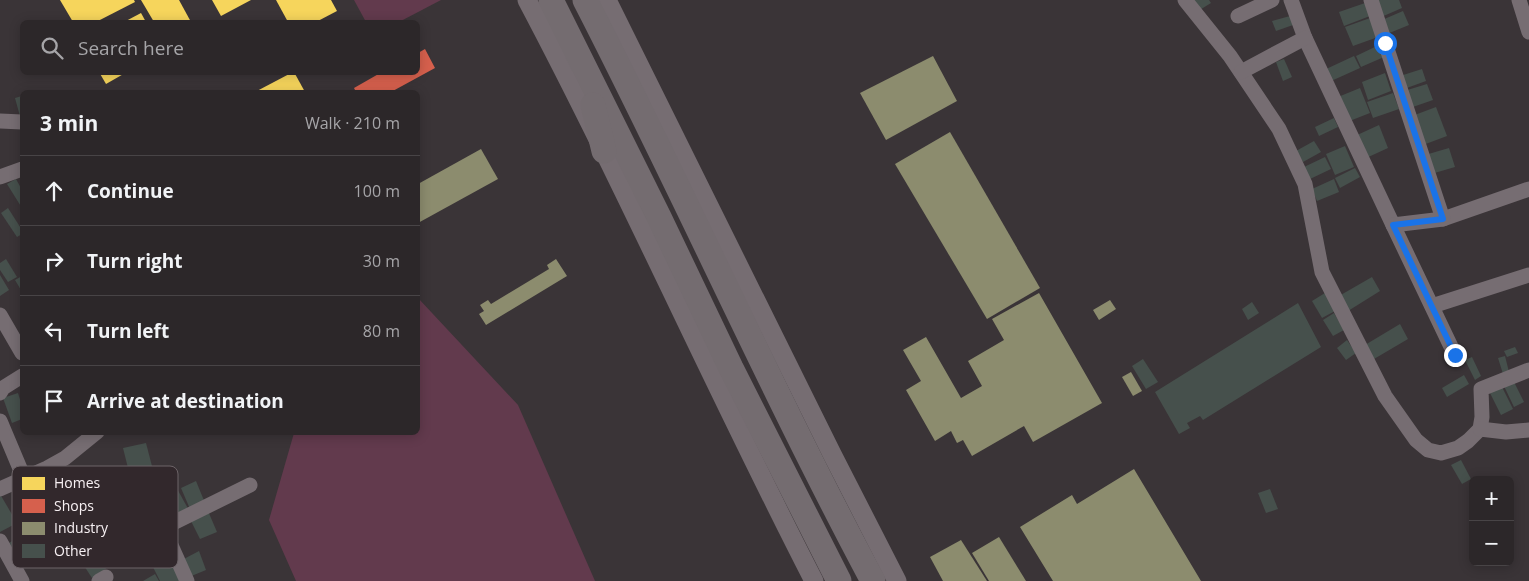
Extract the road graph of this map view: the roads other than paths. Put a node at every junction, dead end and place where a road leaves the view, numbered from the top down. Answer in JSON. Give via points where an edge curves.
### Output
{"nodes":[{"id":1,"x":527,"y":0,"type":"edge"},
{"id":2,"x":551,"y":0,"type":"edge"},
{"id":3,"x":585,"y":0,"type":"edge"},
{"id":4,"x":607,"y":0,"type":"edge"},
{"id":5,"x":1185,"y":0,"type":"edge"},
{"id":6,"x":1272,"y":0,"type":"edge"},
{"id":7,"x":1291,"y":0,"type":"edge"},
{"id":8,"x":1371,"y":0,"type":"edge"},
{"id":9,"x":1519,"y":0,"type":"edge"},
{"id":10,"x":1238,"y":16,"type":"dead end"},
{"id":11,"x":1529,"y":32,"type":"edge"},
{"id":12,"x":1305,"y":38,"type":"junction"},
{"id":13,"x":575,"y":47,"type":"junction"},
{"id":14,"x":1241,"y":72,"type":"junction"},
{"id":15,"x":0,"y":121,"type":"edge"},
{"id":16,"x":20,"y":122,"type":"edge"},
{"id":17,"x":604,"y":151,"type":"junction"},
{"id":18,"x":20,"y":170,"type":"edge"},
{"id":19,"x":0,"y":177,"type":"edge"},
{"id":20,"x":1529,"y":189,"type":"edge"},
{"id":21,"x":1443,"y":219,"type":"junction"},
{"id":22,"x":1393,"y":225,"type":"junction"},
{"id":23,"x":1529,"y":275,"type":"edge"},
{"id":24,"x":1432,"y":306,"type":"junction"},
{"id":25,"x":0,"y":315,"type":"edge"},
{"id":26,"x":20,"y":350,"type":"edge"},
{"id":27,"x":1455,"y":355,"type":"dead end"},
{"id":28,"x":1529,"y":370,"type":"edge"},
{"id":29,"x":20,"y":377,"type":"edge"},
{"id":30,"x":0,"y":393,"type":"edge"},
{"id":31,"x":0,"y":421,"type":"edge"},
{"id":32,"x":1480,"y":429,"type":"junction"},
{"id":33,"x":1529,"y":430,"type":"edge"},
{"id":34,"x":93,"y":435,"type":"edge"},
{"id":35,"x":19,"y":466,"type":"edge"},
{"id":36,"x":51,"y":466,"type":"edge"},
{"id":37,"x":12,"y":484,"type":"edge"},
{"id":38,"x":250,"y":485,"type":"dead end"},
{"id":39,"x":0,"y":489,"type":"edge"},
{"id":40,"x":178,"y":521,"type":"edge"},
{"id":41,"x":0,"y":541,"type":"edge"},
{"id":42,"x":178,"y":561,"type":"edge"},
{"id":43,"x":12,"y":563,"type":"edge"},
{"id":44,"x":15,"y":568,"type":"edge"},
{"id":45,"x":22,"y":581,"type":"edge"},
{"id":46,"x":187,"y":581,"type":"edge"},
{"id":47,"x":814,"y":581,"type":"edge"},
{"id":48,"x":839,"y":581,"type":"edge"},
{"id":49,"x":873,"y":581,"type":"edge"},
{"id":50,"x":897,"y":581,"type":"edge"}],
"edges":[{"from":1,"to":17,"type":"street"},
{"from":2,"to":13,"type":"highway"},
{"from":3,"to":49,"type":"highway"},
{"from":4,"to":50,"type":"street"},
{"from":5,"to":14,"type":"street"},
{"from":6,"to":10,"type":"street"},
{"from":7,"to":12,"type":"street"},
{"from":8,"to":21,"type":"street"},
{"from":9,"to":11,"type":"street"},
{"from":12,"to":14,"type":"street"},
{"from":12,"to":22,"type":"street"},
{"from":13,"to":17,"type":"highway"},
{"from":13,"to":48,"type":"highway","via":[[735,377]]},
{"from":14,"to":32,"type":"street","via":[[1279,129],[1305,184],[1322,272],[1385,396],[1416,440],[1428,450],[1441,453],[1458,448]]},
{"from":15,"to":16,"type":"street"},
{"from":17,"to":47,"type":"street"},
{"from":18,"to":19,"type":"street"},
{"from":20,"to":21,"type":"street"},
{"from":21,"to":22,"type":"street"},
{"from":22,"to":24,"type":"street"},
{"from":23,"to":24,"type":"street"},
{"from":24,"to":27,"type":"street"},
{"from":25,"to":26,"type":"street"},
{"from":28,"to":32,"type":"street","via":[[1482,389]]},
{"from":29,"to":30,"type":"street"},
{"from":31,"to":35,"type":"street"},
{"from":32,"to":33,"type":"street"},
{"from":34,"to":36,"type":"street"},
{"from":37,"to":39,"type":"street"},
{"from":38,"to":40,"type":"street"},
{"from":41,"to":43,"type":"street"},
{"from":42,"to":46,"type":"street"},
{"from":44,"to":45,"type":"street"}]}
